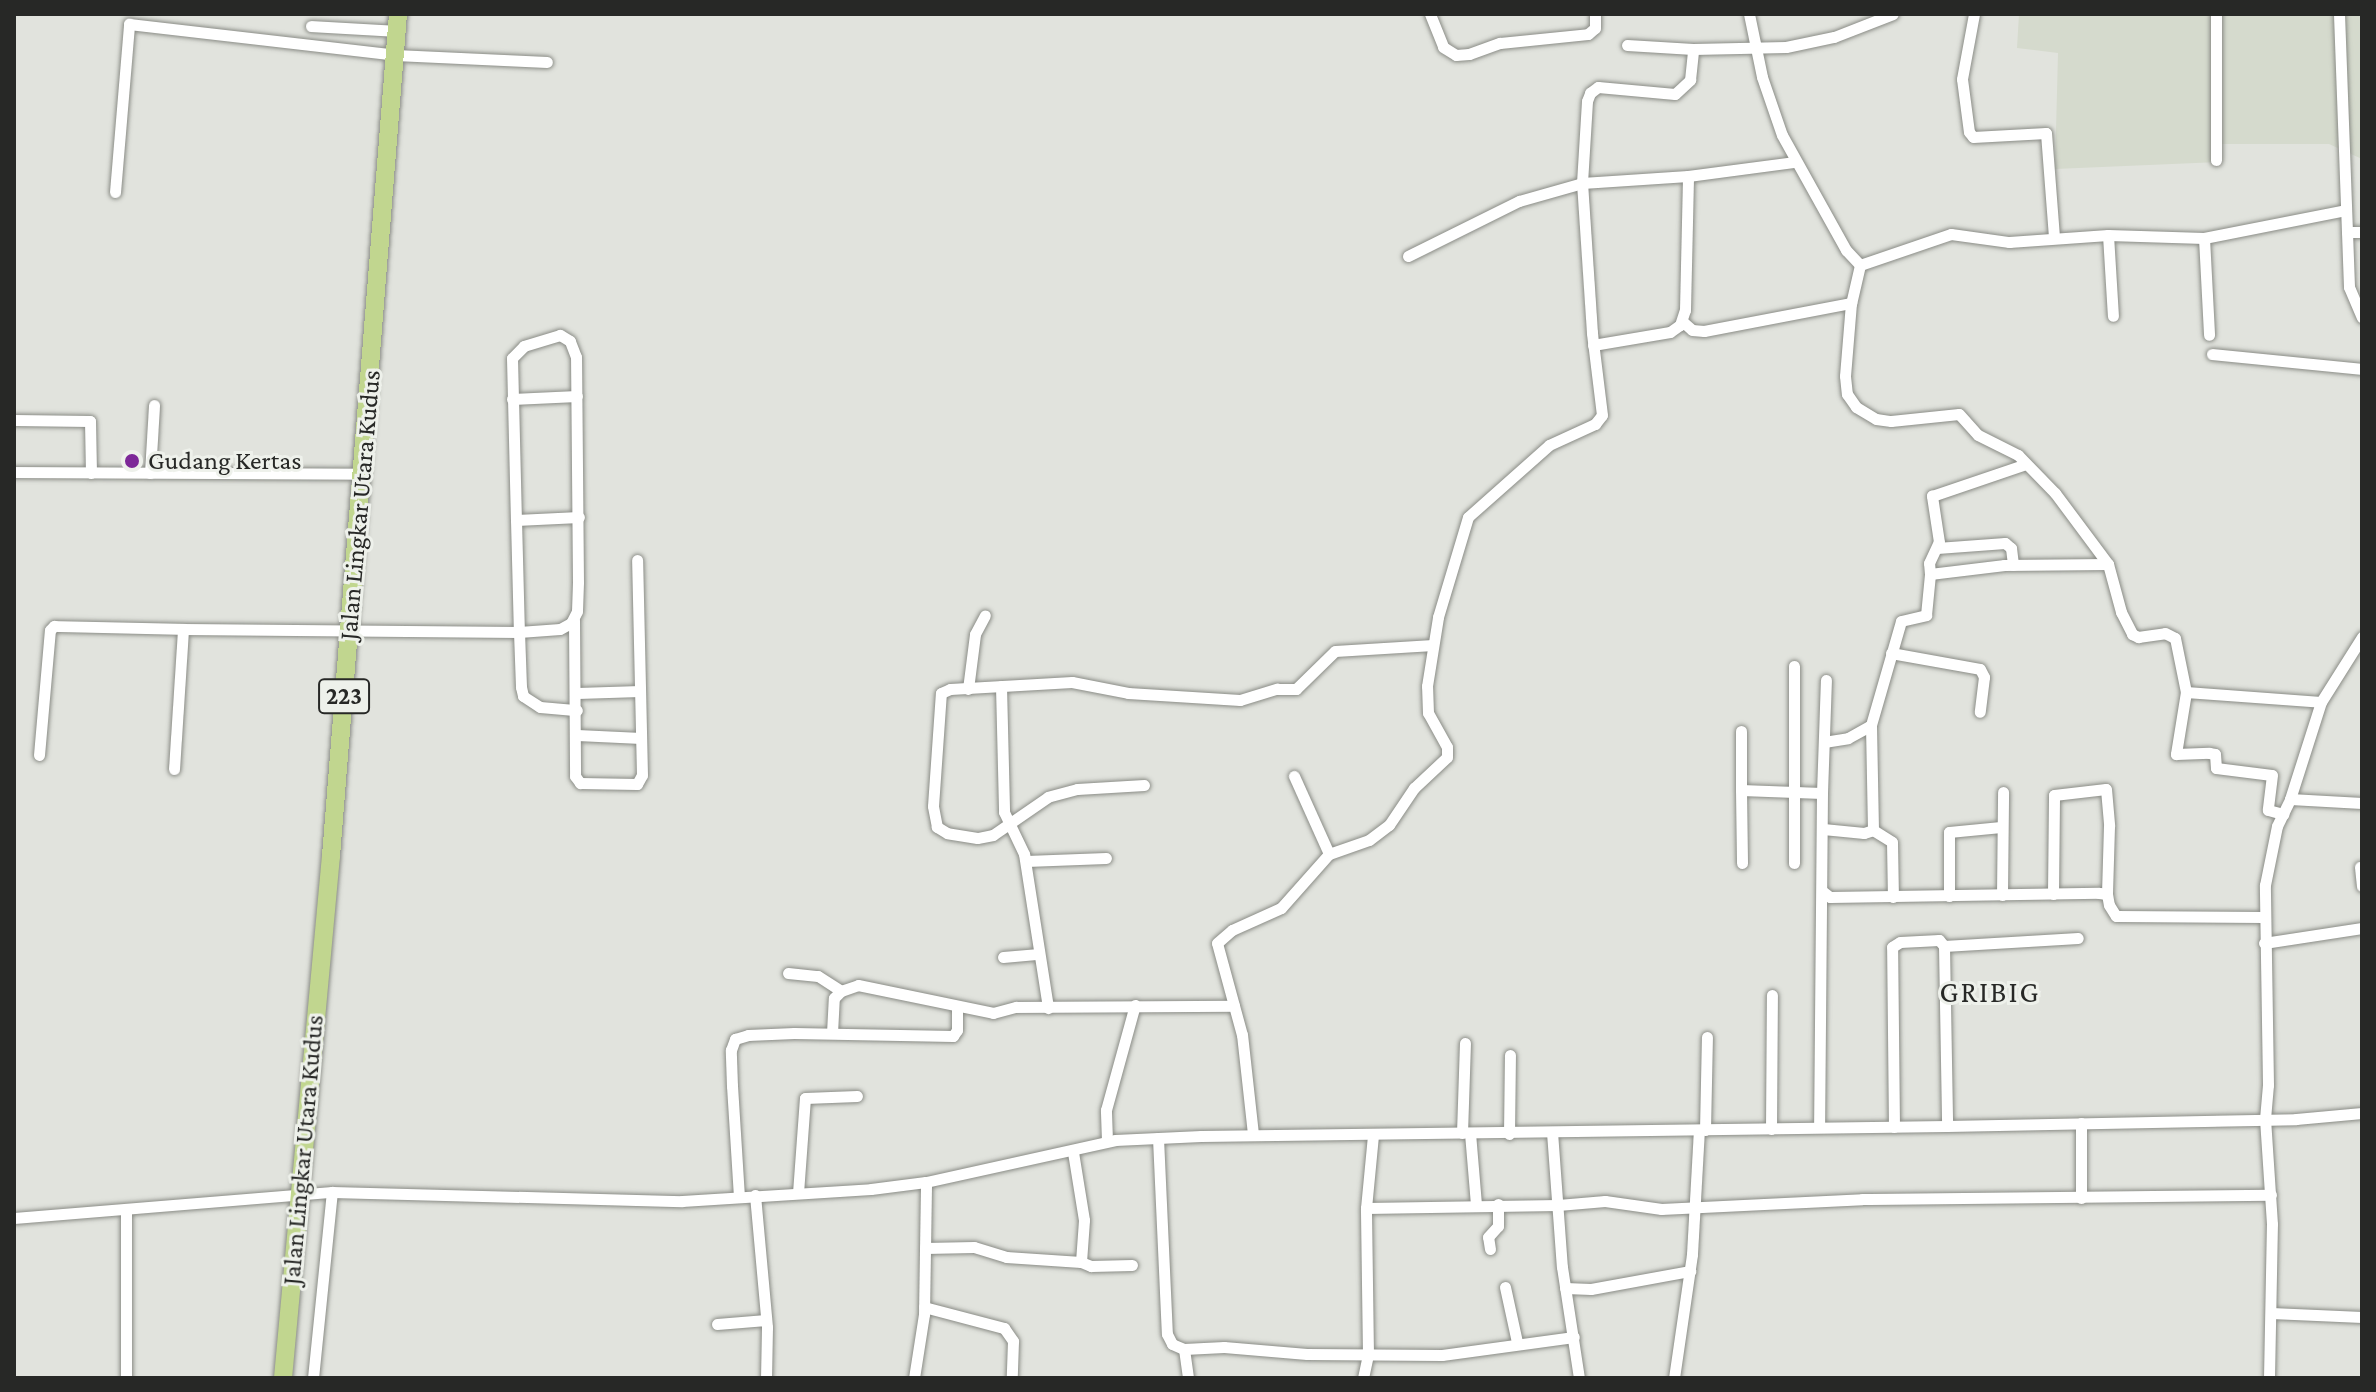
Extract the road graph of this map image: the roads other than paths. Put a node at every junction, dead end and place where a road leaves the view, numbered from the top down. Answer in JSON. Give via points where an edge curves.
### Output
{"nodes":[{"id":1,"x":1430,"y":14,"type":"edge"},
{"id":2,"x":1595,"y":14,"type":"edge"},
{"id":3,"x":1749,"y":14,"type":"edge"},
{"id":4,"x":1893,"y":14,"type":"edge"},
{"id":5,"x":1974,"y":14,"type":"edge"},
{"id":6,"x":2216,"y":14,"type":"edge"},
{"id":7,"x":2339,"y":14,"type":"edge"},
{"id":8,"x":397,"y":22,"type":"edge"},
{"id":9,"x":311,"y":26,"type":"dead end"},
{"id":10,"x":1627,"y":45,"type":"dead end"},
{"id":11,"x":1693,"y":49,"type":"junction"},
{"id":12,"x":1756,"y":50,"type":"junction"},
{"id":13,"x":395,"y":55,"type":"junction"},
{"id":14,"x":547,"y":62,"type":"dead end"},
{"id":15,"x":2216,"y":160,"type":"dead end"},
{"id":16,"x":1795,"y":162,"type":"junction"},
{"id":17,"x":1688,"y":176,"type":"junction"},
{"id":18,"x":1582,"y":183,"type":"junction"},
{"id":19,"x":115,"y":192,"type":"dead end"},
{"id":20,"x":2345,"y":210,"type":"junction"},
{"id":21,"x":2347,"y":232,"type":"junction"},
{"id":22,"x":2362,"y":232,"type":"edge"},
{"id":23,"x":2108,"y":235,"type":"junction"},
{"id":24,"x":2054,"y":236,"type":"junction"},
{"id":25,"x":2204,"y":238,"type":"junction"},
{"id":26,"x":1408,"y":256,"type":"dead end"},
{"id":27,"x":1860,"y":265,"type":"junction"},
{"id":28,"x":1851,"y":303,"type":"junction"},
{"id":29,"x":2113,"y":316,"type":"dead end"},
{"id":30,"x":2362,"y":317,"type":"edge"},
{"id":31,"x":1682,"y":321,"type":"junction"},
{"id":32,"x":2209,"y":335,"type":"dead end"},
{"id":33,"x":1593,"y":345,"type":"junction"},
{"id":34,"x":2212,"y":354,"type":"dead end"},
{"id":35,"x":2362,"y":369,"type":"edge"},
{"id":36,"x":577,"y":396,"type":"junction"},
{"id":37,"x":512,"y":399,"type":"junction"},
{"id":38,"x":154,"y":405,"type":"dead end"},
{"id":39,"x":14,"y":420,"type":"edge"},
{"id":40,"x":2026,"y":464,"type":"junction"},
{"id":41,"x":14,"y":472,"type":"edge"},
{"id":42,"x":91,"y":473,"type":"junction"},
{"id":43,"x":150,"y":473,"type":"junction"},
{"id":44,"x":362,"y":474,"type":"junction"},
{"id":45,"x":579,"y":517,"type":"junction"},
{"id":46,"x":516,"y":520,"type":"junction"},
{"id":47,"x":1937,"y":548,"type":"junction"},
{"id":48,"x":637,"y":560,"type":"dead end"},
{"id":49,"x":2108,"y":564,"type":"junction"},
{"id":50,"x":2013,"y":565,"type":"junction"},
{"id":51,"x":1930,"y":574,"type":"junction"},
{"id":52,"x":985,"y":615,"type":"dead end"},
{"id":53,"x":574,"y":620,"type":"junction"},
{"id":54,"x":183,"y":629,"type":"junction"},
{"id":55,"x":350,"y":631,"type":"junction"},
{"id":56,"x":519,"y":632,"type":"junction"},
{"id":57,"x":2362,"y":637,"type":"edge"},
{"id":58,"x":1433,"y":645,"type":"junction"},
{"id":59,"x":1891,"y":653,"type":"junction"},
{"id":60,"x":1794,"y":666,"type":"dead end"},
{"id":61,"x":1826,"y":680,"type":"dead end"},
{"id":62,"x":1001,"y":686,"type":"junction"},
{"id":63,"x":968,"y":689,"type":"junction"},
{"id":64,"x":640,"y":691,"type":"junction"},
{"id":65,"x":2186,"y":692,"type":"junction"},
{"id":66,"x":577,"y":693,"type":"junction"},
{"id":67,"x":2321,"y":702,"type":"junction"},
{"id":68,"x":577,"y":710,"type":"junction"},
{"id":69,"x":1980,"y":712,"type":"dead end"},
{"id":70,"x":1871,"y":725,"type":"junction"},
{"id":71,"x":1741,"y":731,"type":"dead end"},
{"id":72,"x":577,"y":735,"type":"junction"},
{"id":73,"x":641,"y":738,"type":"junction"},
{"id":74,"x":1824,"y":742,"type":"junction"},
{"id":75,"x":39,"y":755,"type":"dead end"},
{"id":76,"x":174,"y":769,"type":"dead end"},
{"id":77,"x":1294,"y":776,"type":"dead end"},
{"id":78,"x":1144,"y":785,"type":"dead end"},
{"id":79,"x":1741,"y":790,"type":"junction"},
{"id":80,"x":1793,"y":792,"type":"junction"},
{"id":81,"x":2003,"y":792,"type":"dead end"},
{"id":82,"x":1822,"y":793,"type":"junction"},
{"id":83,"x":2290,"y":799,"type":"junction"},
{"id":84,"x":2362,"y":803,"type":"edge"},
{"id":85,"x":2283,"y":814,"type":"junction"},
{"id":86,"x":1009,"y":826,"type":"junction"},
{"id":87,"x":2001,"y":827,"type":"junction"},
{"id":88,"x":1823,"y":829,"type":"junction"},
{"id":89,"x":1873,"y":830,"type":"junction"},
{"id":90,"x":1329,"y":854,"type":"junction"},
{"id":91,"x":1106,"y":858,"type":"dead end"},
{"id":92,"x":1026,"y":861,"type":"junction"},
{"id":93,"x":1742,"y":863,"type":"dead end"},
{"id":94,"x":1794,"y":863,"type":"dead end"},
{"id":95,"x":2360,"y":867,"type":"edge"},
{"id":96,"x":2362,"y":886,"type":"edge"},
{"id":97,"x":1822,"y":891,"type":"junction"},
{"id":98,"x":2053,"y":894,"type":"junction"},
{"id":99,"x":2107,"y":894,"type":"junction"},
{"id":100,"x":2002,"y":895,"type":"junction"},
{"id":101,"x":1949,"y":896,"type":"junction"},
{"id":102,"x":1893,"y":897,"type":"junction"},
{"id":103,"x":2264,"y":917,"type":"junction"},
{"id":104,"x":2362,"y":928,"type":"edge"},
{"id":105,"x":2078,"y":938,"type":"dead end"},
{"id":106,"x":2264,"y":943,"type":"junction"},
{"id":107,"x":1944,"y":946,"type":"junction"},
{"id":108,"x":1039,"y":954,"type":"junction"},
{"id":109,"x":1003,"y":957,"type":"dead end"},
{"id":110,"x":788,"y":973,"type":"dead end"},
{"id":111,"x":1772,"y":995,"type":"dead end"},
{"id":112,"x":836,"y":998,"type":"junction"},
{"id":113,"x":1135,"y":1005,"type":"junction"},
{"id":114,"x":957,"y":1006,"type":"junction"},
{"id":115,"x":1234,"y":1006,"type":"junction"},
{"id":116,"x":1048,"y":1008,"type":"junction"},
{"id":117,"x":832,"y":1033,"type":"junction"},
{"id":118,"x":1707,"y":1037,"type":"dead end"},
{"id":119,"x":1465,"y":1043,"type":"dead end"},
{"id":120,"x":1510,"y":1055,"type":"dead end"},
{"id":121,"x":857,"y":1096,"type":"dead end"},
{"id":122,"x":2362,"y":1113,"type":"edge"},
{"id":123,"x":2265,"y":1119,"type":"junction"},
{"id":124,"x":2081,"y":1123,"type":"junction"},
{"id":125,"x":1819,"y":1126,"type":"junction"},
{"id":126,"x":1947,"y":1126,"type":"junction"},
{"id":127,"x":1894,"y":1127,"type":"junction"},
{"id":128,"x":1771,"y":1129,"type":"junction"},
{"id":129,"x":1702,"y":1130,"type":"junction"},
{"id":130,"x":1552,"y":1132,"type":"junction"},
{"id":131,"x":1466,"y":1133,"type":"junction"},
{"id":132,"x":1253,"y":1134,"type":"junction"},
{"id":133,"x":1509,"y":1134,"type":"junction"},
{"id":134,"x":1373,"y":1135,"type":"junction"},
{"id":135,"x":1158,"y":1138,"type":"junction"},
{"id":136,"x":1107,"y":1141,"type":"junction"},
{"id":137,"x":1073,"y":1152,"type":"junction"},
{"id":138,"x":926,"y":1182,"type":"junction"},
{"id":139,"x":332,"y":1192,"type":"junction"},
{"id":140,"x":798,"y":1193,"type":"junction"},
{"id":141,"x":301,"y":1195,"type":"junction"},
{"id":142,"x":755,"y":1195,"type":"junction"},
{"id":143,"x":2271,"y":1195,"type":"junction"},
{"id":144,"x":739,"y":1197,"type":"junction"},
{"id":145,"x":2081,"y":1198,"type":"junction"},
{"id":146,"x":1476,"y":1204,"type":"junction"},
{"id":147,"x":1498,"y":1204,"type":"junction"},
{"id":148,"x":1558,"y":1205,"type":"junction"},
{"id":149,"x":1366,"y":1208,"type":"junction"},
{"id":150,"x":1695,"y":1208,"type":"junction"},
{"id":151,"x":126,"y":1209,"type":"junction"},
{"id":152,"x":14,"y":1218,"type":"edge"},
{"id":153,"x":925,"y":1248,"type":"junction"},
{"id":154,"x":1490,"y":1249,"type":"dead end"},
{"id":155,"x":1081,"y":1262,"type":"junction"},
{"id":156,"x":1132,"y":1265,"type":"dead end"},
{"id":157,"x":1690,"y":1271,"type":"junction"},
{"id":158,"x":1505,"y":1287,"type":"dead end"},
{"id":159,"x":1565,"y":1288,"type":"junction"},
{"id":160,"x":924,"y":1307,"type":"junction"},
{"id":161,"x":2271,"y":1313,"type":"junction"},
{"id":162,"x":2362,"y":1317,"type":"edge"},
{"id":163,"x":766,"y":1320,"type":"junction"},
{"id":164,"x":717,"y":1324,"type":"dead end"},
{"id":165,"x":1574,"y":1337,"type":"junction"},
{"id":166,"x":1517,"y":1342,"type":"junction"},
{"id":167,"x":1184,"y":1349,"type":"junction"},
{"id":168,"x":1368,"y":1355,"type":"junction"},
{"id":169,"x":126,"y":1378,"type":"edge"},
{"id":170,"x":283,"y":1378,"type":"edge"},
{"id":171,"x":313,"y":1378,"type":"edge"},
{"id":172,"x":766,"y":1378,"type":"edge"},
{"id":173,"x":914,"y":1378,"type":"edge"},
{"id":174,"x":1012,"y":1378,"type":"edge"},
{"id":175,"x":1188,"y":1378,"type":"edge"},
{"id":176,"x":1363,"y":1378,"type":"edge"},
{"id":177,"x":1579,"y":1378,"type":"edge"},
{"id":178,"x":1674,"y":1378,"type":"edge"},
{"id":179,"x":2269,"y":1378,"type":"edge"}],
"edges":[{"from":1,"to":2,"type":"street","via":[[1443,47],[1456,55],[1500,43],[1588,34],[1595,28]]},
{"from":3,"to":12,"type":"street"},
{"from":4,"to":12,"type":"street","via":[[1834,37]]},
{"from":5,"to":24,"type":"street","via":[[1962,79],[1969,132],[1973,137],[2046,133]]},
{"from":6,"to":15,"type":"street"},
{"from":7,"to":20,"type":"street"},
{"from":8,"to":9,"type":"street"},
{"from":8,"to":13,"type":"main road","name":"Jalan Lingkar Utara Kudus","number":"223"},
{"from":10,"to":11,"type":"street"},
{"from":11,"to":12,"type":"street"},
{"from":11,"to":18,"type":"street","via":[[1690,80],[1677,93],[1592,90]]},
{"from":12,"to":16,"type":"street"},
{"from":13,"to":14,"type":"street"},
{"from":13,"to":19,"type":"street","via":[[129,24]]},
{"from":13,"to":44,"type":"main road","name":"Jalan Lingkar Utara Kudus","number":"223"},
{"from":16,"to":17,"type":"street"},
{"from":16,"to":27,"type":"street"},
{"from":17,"to":18,"type":"street"},
{"from":17,"to":31,"type":"street"},
{"from":18,"to":26,"type":"street","via":[[1519,201]]},
{"from":18,"to":33,"type":"street"},
{"from":20,"to":21,"type":"street"},
{"from":20,"to":25,"type":"street"},
{"from":21,"to":22,"type":"street"},
{"from":21,"to":30,"type":"street","via":[[2350,295]]},
{"from":23,"to":24,"type":"street"},
{"from":23,"to":25,"type":"street"},
{"from":23,"to":29,"type":"street"},
{"from":24,"to":27,"type":"street","via":[[2009,242],[1951,234]]},
{"from":25,"to":32,"type":"street"},
{"from":27,"to":28,"type":"street"},
{"from":28,"to":31,"type":"street","via":[[1704,331],[1692,330]]},
{"from":28,"to":40,"type":"street","via":[[1847,394],[1864,414],[1891,421],[1959,414],[1978,435]]},
{"from":31,"to":33,"type":"street","via":[[1670,332]]},
{"from":33,"to":58,"type":"street","via":[[1602,415],[1595,424],[1549,445],[1468,517],[1455,549]]},
{"from":34,"to":35,"type":"street"},
{"from":36,"to":37,"type":"street"},
{"from":36,"to":37,"type":"street","via":[[574,349],[560,335],[515,352]]},
{"from":36,"to":45,"type":"street"},
{"from":37,"to":46,"type":"street"},
{"from":38,"to":43,"type":"street"},
{"from":39,"to":42,"type":"street","via":[[90,421]]},
{"from":40,"to":47,"type":"street","via":[[1935,493],[1931,499]]},
{"from":40,"to":49,"type":"street","via":[[2055,493]]},
{"from":41,"to":42,"type":"street"},
{"from":42,"to":43,"type":"street"},
{"from":43,"to":44,"type":"street"},
{"from":44,"to":55,"type":"main road","name":"Jalan Lingkar Utara Kudus","number":"223"},
{"from":45,"to":46,"type":"street"},
{"from":45,"to":53,"type":"street"},
{"from":46,"to":56,"type":"street"},
{"from":47,"to":50,"type":"street","via":[[2005,543]]},
{"from":47,"to":51,"type":"street"},
{"from":48,"to":64,"type":"street"},
{"from":49,"to":50,"type":"street"},
{"from":49,"to":65,"type":"street","via":[[2132,634],[2165,633],[2175,638]]},
{"from":50,"to":51,"type":"street"},
{"from":51,"to":59,"type":"street","via":[[1926,615],[1901,621]]},
{"from":52,"to":63,"type":"street","via":[[975,634]]},
{"from":53,"to":56,"type":"street","via":[[560,629]]},
{"from":53,"to":66,"type":"street"},
{"from":54,"to":55,"type":"street"},
{"from":54,"to":75,"type":"street","via":[[54,626]]},
{"from":54,"to":76,"type":"street"},
{"from":55,"to":56,"type":"street"},
{"from":55,"to":141,"type":"main road","name":"Jalan Lingkar Utara Kudus","number":"223"},
{"from":56,"to":68,"type":"street","via":[[523,696],[540,707]]},
{"from":57,"to":67,"type":"street"},
{"from":58,"to":62,"type":"street","via":[[1335,651],[1296,689],[1240,700],[1128,693],[1072,682]]},
{"from":58,"to":90,"type":"street","via":[[1426,703],[1447,757],[1414,788],[1389,825],[1369,840]]},
{"from":59,"to":69,"type":"street","via":[[1980,669]]},
{"from":59,"to":70,"type":"street"},
{"from":60,"to":80,"type":"street"},
{"from":61,"to":74,"type":"street"},
{"from":62,"to":63,"type":"street"},
{"from":62,"to":86,"type":"street","via":[[1004,812]]},
{"from":63,"to":86,"type":"street","via":[[944,691],[938,699],[935,822],[947,833],[977,838]]},
{"from":64,"to":66,"type":"street"},
{"from":64,"to":73,"type":"street"},
{"from":65,"to":67,"type":"street"},
{"from":65,"to":85,"type":"street","via":[[2176,754],[2215,754],[2216,768],[2272,775],[2268,810]]},
{"from":66,"to":68,"type":"street"},
{"from":67,"to":83,"type":"street"},
{"from":68,"to":72,"type":"street"},
{"from":70,"to":74,"type":"street","via":[[1848,738]]},
{"from":70,"to":89,"type":"street"},
{"from":71,"to":79,"type":"street"},
{"from":72,"to":73,"type":"street"},
{"from":72,"to":73,"type":"street","via":[[574,773],[580,783],[637,784],[642,775]]},
{"from":74,"to":82,"type":"street"},
{"from":77,"to":90,"type":"street"},
{"from":78,"to":86,"type":"street","via":[[1077,789],[1048,797]]},
{"from":79,"to":80,"type":"street"},
{"from":79,"to":93,"type":"street"},
{"from":80,"to":82,"type":"street"},
{"from":80,"to":94,"type":"street"},
{"from":81,"to":87,"type":"street"},
{"from":82,"to":88,"type":"street"},
{"from":83,"to":84,"type":"street"},
{"from":83,"to":85,"type":"street"},
{"from":85,"to":103,"type":"street","via":[[2268,865]]},
{"from":86,"to":92,"type":"street","via":[[1021,841]]},
{"from":87,"to":100,"type":"street"},
{"from":87,"to":101,"type":"street","via":[[1949,832]]},
{"from":88,"to":89,"type":"street"},
{"from":88,"to":97,"type":"street"},
{"from":89,"to":102,"type":"street","via":[[1892,842]]},
{"from":90,"to":115,"type":"street","via":[[1281,908],[1219,939]]},
{"from":91,"to":92,"type":"street"},
{"from":92,"to":108,"type":"street"},
{"from":95,"to":96,"type":"street"},
{"from":97,"to":102,"type":"street","via":[[1830,897]]},
{"from":97,"to":125,"type":"street"},
{"from":98,"to":99,"type":"street"},
{"from":98,"to":99,"type":"street","via":[[2054,793],[2106,789]]},
{"from":98,"to":100,"type":"street"},
{"from":99,"to":103,"type":"street","via":[[2116,916]]},
{"from":100,"to":101,"type":"street"},
{"from":101,"to":102,"type":"street"},
{"from":103,"to":106,"type":"street"},
{"from":104,"to":106,"type":"street"},
{"from":105,"to":107,"type":"street"},
{"from":106,"to":123,"type":"street"},
{"from":107,"to":126,"type":"street"},
{"from":107,"to":127,"type":"street","via":[[1939,940],[1892,947]]},
{"from":108,"to":109,"type":"street"},
{"from":108,"to":116,"type":"street"},
{"from":110,"to":112,"type":"street","via":[[818,976]]},
{"from":111,"to":128,"type":"street"},
{"from":112,"to":114,"type":"street","via":[[858,985]]},
{"from":112,"to":117,"type":"street"},
{"from":113,"to":115,"type":"street"},
{"from":113,"to":116,"type":"street"},
{"from":113,"to":136,"type":"street","via":[[1106,1110]]},
{"from":114,"to":116,"type":"street","via":[[993,1013]]},
{"from":114,"to":117,"type":"street","via":[[953,1036]]},
{"from":115,"to":132,"type":"street","via":[[1250,1082]]},
{"from":117,"to":144,"type":"street","via":[[735,1039],[731,1074]]},
{"from":118,"to":129,"type":"street"},
{"from":119,"to":131,"type":"street"},
{"from":120,"to":133,"type":"street"},
{"from":121,"to":140,"type":"street","via":[[805,1098]]},
{"from":122,"to":123,"type":"street"},
{"from":123,"to":124,"type":"street"},
{"from":123,"to":143,"type":"street"},
{"from":124,"to":126,"type":"street"},
{"from":124,"to":145,"type":"street"},
{"from":125,"to":127,"type":"street"},
{"from":125,"to":128,"type":"street"},
{"from":126,"to":127,"type":"street"},
{"from":128,"to":129,"type":"street"},
{"from":129,"to":130,"type":"street"},
{"from":129,"to":150,"type":"street"},
{"from":130,"to":133,"type":"street"},
{"from":130,"to":148,"type":"street"},
{"from":131,"to":133,"type":"street"},
{"from":131,"to":134,"type":"street"},
{"from":131,"to":146,"type":"street"},
{"from":132,"to":134,"type":"street"},
{"from":132,"to":135,"type":"street"},
{"from":134,"to":149,"type":"street"},
{"from":135,"to":136,"type":"street"},
{"from":135,"to":167,"type":"street","via":[[1167,1334],[1172,1344]]},
{"from":136,"to":137,"type":"street"},
{"from":137,"to":138,"type":"street","via":[[1038,1155]]},
{"from":137,"to":155,"type":"street","via":[[1084,1220]]},
{"from":138,"to":140,"type":"street"},
{"from":138,"to":153,"type":"street"},
{"from":139,"to":141,"type":"street"},
{"from":139,"to":144,"type":"street","via":[[682,1201]]},
{"from":139,"to":171,"type":"street"},
{"from":140,"to":142,"type":"street"},
{"from":141,"to":151,"type":"street"},
{"from":141,"to":170,"type":"main road","name":"Jalan Lingkar Utara Kudus","number":"223"},
{"from":142,"to":144,"type":"street"},
{"from":142,"to":163,"type":"street"},
{"from":143,"to":145,"type":"street"},
{"from":143,"to":161,"type":"street"},
{"from":145,"to":150,"type":"street","via":[[1862,1199]]},
{"from":146,"to":147,"type":"street"},
{"from":146,"to":149,"type":"street"},
{"from":147,"to":148,"type":"street"},
{"from":147,"to":154,"type":"street","via":[[1498,1226],[1488,1237]]},
{"from":148,"to":150,"type":"street","via":[[1618,1201]]},
{"from":148,"to":159,"type":"street"},
{"from":149,"to":168,"type":"street"},
{"from":150,"to":157,"type":"street"},
{"from":151,"to":152,"type":"street"},
{"from":151,"to":169,"type":"street"},
{"from":153,"to":155,"type":"street","via":[[974,1247],[1006,1257]]},
{"from":153,"to":160,"type":"street"},
{"from":155,"to":156,"type":"street"},
{"from":157,"to":159,"type":"street","via":[[1591,1289]]},
{"from":157,"to":178,"type":"street"},
{"from":158,"to":166,"type":"street"},
{"from":159,"to":165,"type":"street"},
{"from":160,"to":173,"type":"street"},
{"from":160,"to":174,"type":"street","via":[[1004,1328],[1013,1341]]},
{"from":161,"to":162,"type":"street"},
{"from":161,"to":179,"type":"street"},
{"from":163,"to":164,"type":"street"},
{"from":163,"to":172,"type":"street"},
{"from":165,"to":166,"type":"street"},
{"from":165,"to":177,"type":"street"},
{"from":166,"to":168,"type":"street","via":[[1442,1355]]},
{"from":167,"to":168,"type":"street"},
{"from":167,"to":175,"type":"street"},
{"from":168,"to":176,"type":"street"}]}
